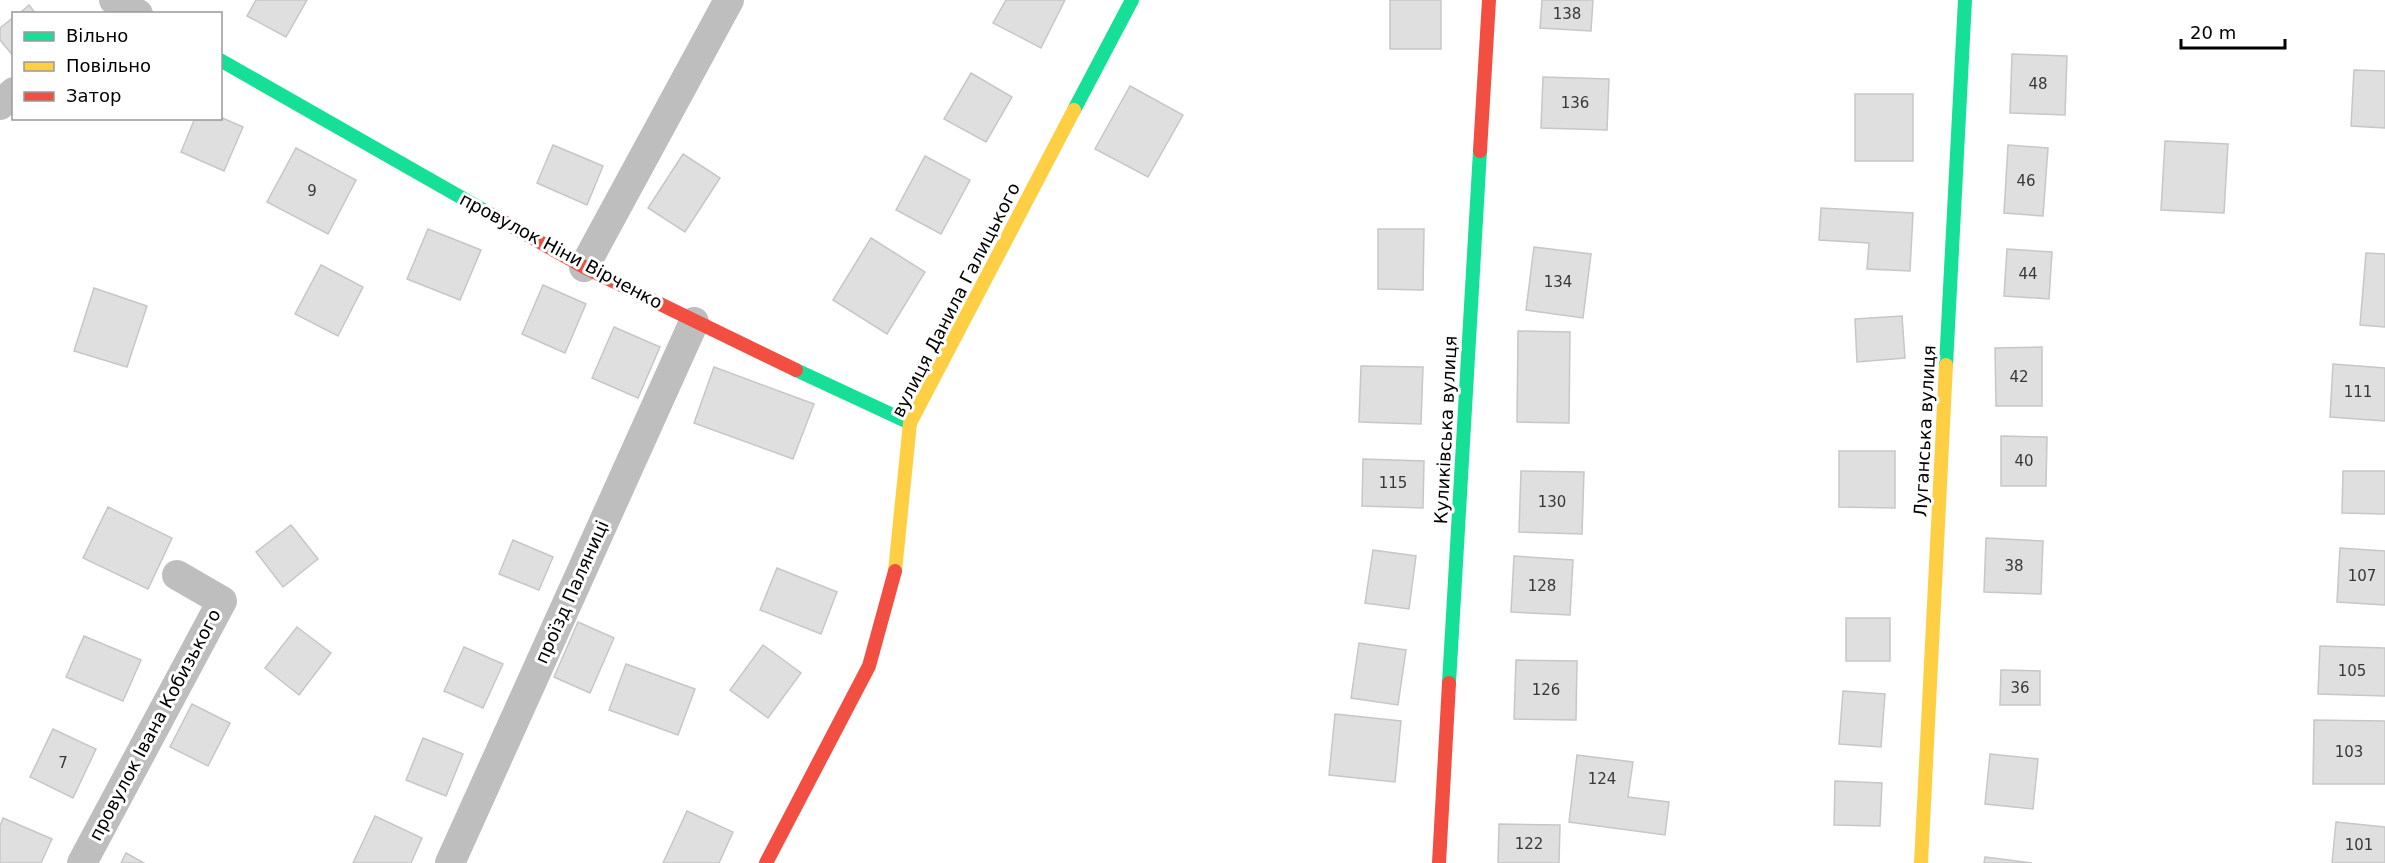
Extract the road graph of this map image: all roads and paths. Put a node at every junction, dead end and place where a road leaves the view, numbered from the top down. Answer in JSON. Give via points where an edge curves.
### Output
{"nodes":[{"id":1,"x":113,"y":0,"type":"edge"},
{"id":2,"x":729,"y":0,"type":"edge"},
{"id":3,"x":1132,"y":0,"type":"edge"},
{"id":4,"x":1489,"y":0,"type":"edge"},
{"id":5,"x":1965,"y":0,"type":"edge"},
{"id":6,"x":99,"y":12,"type":"edge"},
{"id":7,"x":134,"y":12,"type":"edge"},
{"id":8,"x":222,"y":61,"type":"edge"},
{"id":9,"x":12,"y":95,"type":"edge"},
{"id":10,"x":0,"y":105,"type":"edge"},
{"id":11,"x":584,"y":267,"type":"junction"},
{"id":12,"x":694,"y":322,"type":"junction"},
{"id":13,"x":910,"y":423,"type":"junction"},
{"id":14,"x":177,"y":574,"type":"dead end"},
{"id":15,"x":82,"y":863,"type":"edge"},
{"id":16,"x":450,"y":863,"type":"edge"},
{"id":17,"x":766,"y":863,"type":"edge"},
{"id":18,"x":1439,"y":863,"type":"edge"},
{"id":19,"x":1921,"y":863,"type":"edge"}],
"edges":[{"from":1,"to":6,"type":"street"},
{"from":1,"to":7,"type":"street"},
{"from":2,"to":11,"type":"street"},
{"from":3,"to":13,"type":"street","name":"вулиця Данила Галицького"},
{"from":4,"to":18,"type":"street","name":"Куликівська вулиця"},
{"from":5,"to":19,"type":"street","name":"Луганська вулиця"},
{"from":8,"to":11,"type":"street","name":"провулок Ніни Вірченко"},
{"from":9,"to":10,"type":"street"},
{"from":11,"to":12,"type":"street","name":"провулок Ніни Вірченко"},
{"from":12,"to":13,"type":"street","name":"провулок Ніни Вірченко"},
{"from":12,"to":16,"type":"street","name":"проїзд Паляниці"},
{"from":13,"to":17,"type":"street","name":"вулиця Данила Галицького","via":[[896,567],[869,666]]},
{"from":14,"to":15,"type":"street","name":"провулок Івана Кобизького","via":[[222,601]]}]}
